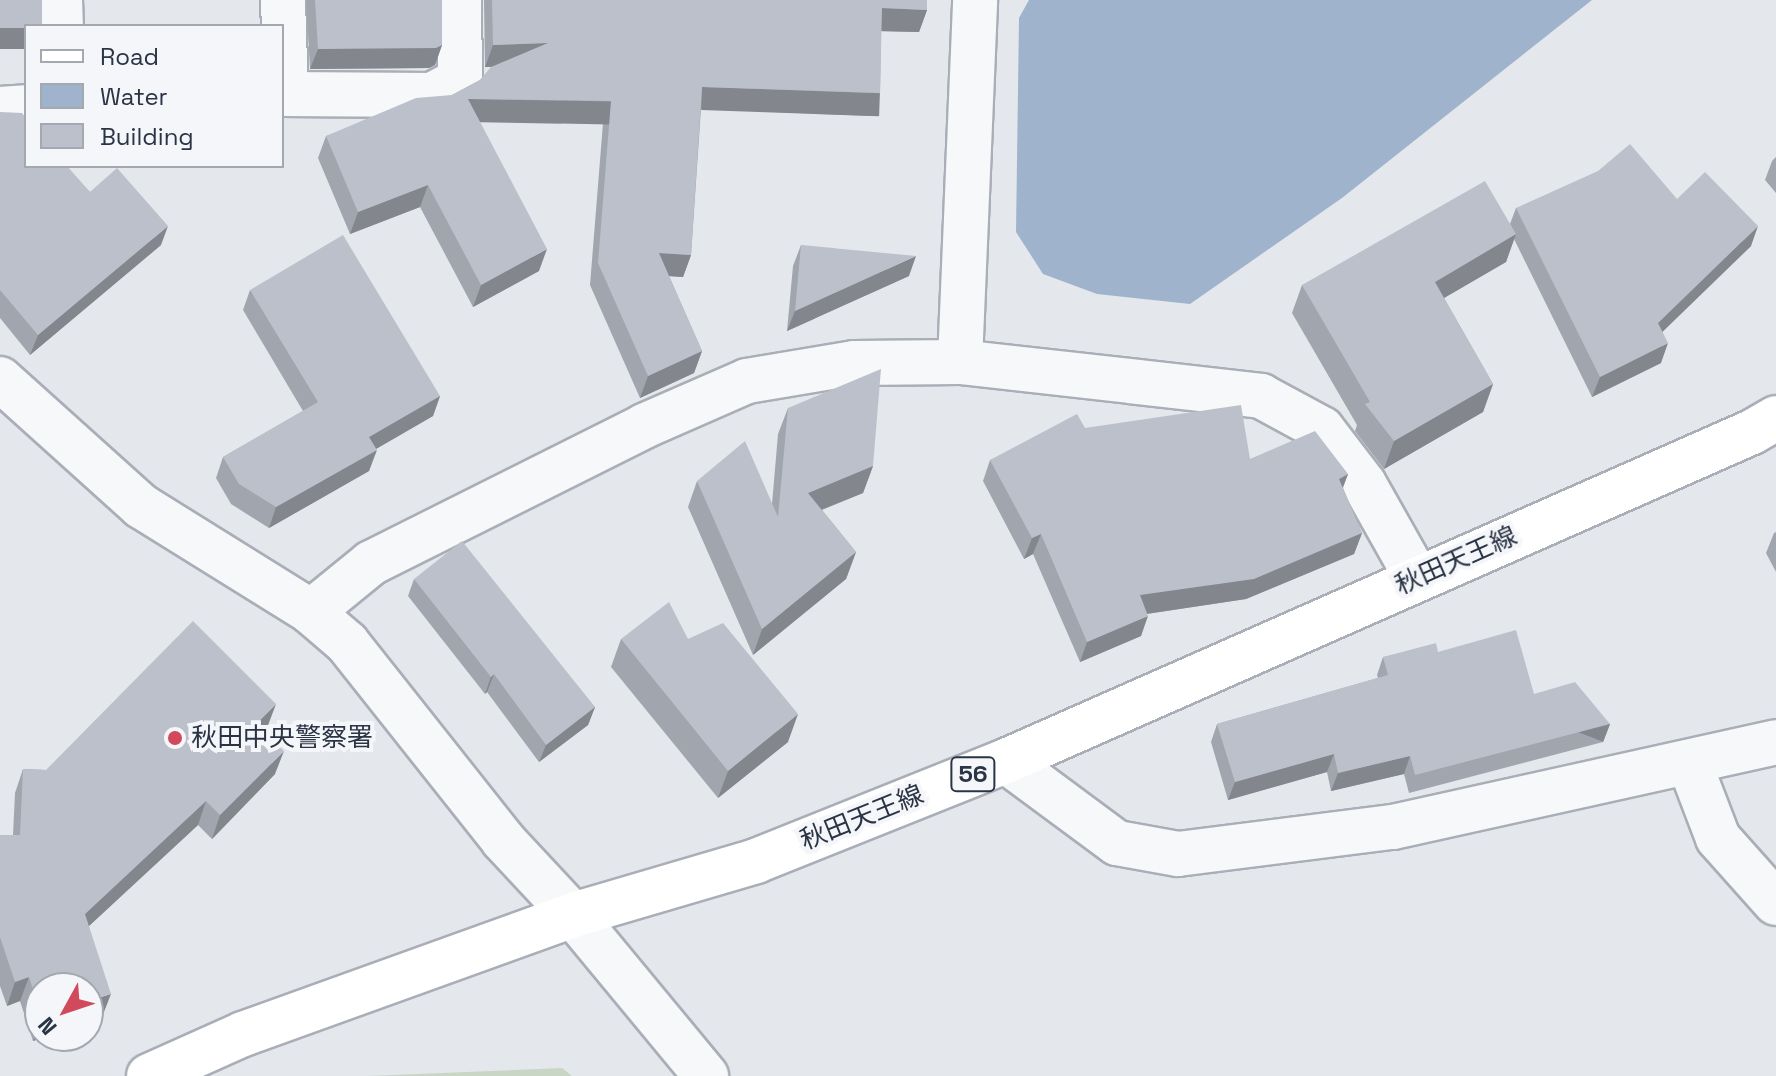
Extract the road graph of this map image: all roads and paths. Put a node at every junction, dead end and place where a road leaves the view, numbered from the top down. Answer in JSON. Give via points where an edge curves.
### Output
{"nodes":[{"id":1,"x":60,"y":0,"type":"edge"},
{"id":2,"x":283,"y":0,"type":"edge"},
{"id":3,"x":459,"y":0,"type":"edge"},
{"id":4,"x":975,"y":0,"type":"edge"},
{"id":5,"x":61,"y":24,"type":"edge"},
{"id":6,"x":283,"y":24,"type":"edge"},
{"id":7,"x":284,"y":94,"type":"edge"},
{"id":8,"x":24,"y":107,"type":"edge"},
{"id":9,"x":0,"y":109,"type":"edge"},
{"id":10,"x":960,"y":362,"type":"junction"},
{"id":11,"x":0,"y":379,"type":"edge"},
{"id":12,"x":1776,"y":418,"type":"edge"},
{"id":13,"x":1417,"y":578,"type":"junction"},
{"id":14,"x":311,"y":612,"type":"junction"},
{"id":15,"x":1776,"y":742,"type":"edge"},
{"id":16,"x":1006,"y":761,"type":"junction"},
{"id":17,"x":1689,"y":762,"type":"junction"},
{"id":18,"x":1776,"y":903,"type":"edge"},
{"id":19,"x":573,"y":915,"type":"junction"},
{"id":20,"x":149,"y":1076,"type":"edge"},
{"id":21,"x":706,"y":1076,"type":"edge"}],
"edges":[{"from":1,"to":5,"type":"street"},
{"from":2,"to":6,"type":"street"},
{"from":3,"to":7,"type":"street","via":[[460,80],[451,85],[432,95]]},
{"from":4,"to":10,"type":"street"},
{"from":8,"to":9,"type":"street"},
{"from":10,"to":13,"type":"street","via":[[1261,396],[1322,429],[1364,484]]},
{"from":10,"to":14,"type":"street","via":[[854,363],[747,381],[644,426],[371,563]]},
{"from":11,"to":14,"type":"street","via":[[141,506]]},
{"from":12,"to":13,"type":"main road","name":"秋田天王線","number":"56"},
{"from":13,"to":16,"type":"main road","name":"秋田天王線","number":"56"},
{"from":14,"to":19,"type":"street","via":[[347,643],[503,840]]},
{"from":15,"to":17,"type":"street"},
{"from":16,"to":17,"type":"street","via":[[1117,843],[1178,854],[1393,827]]},
{"from":16,"to":19,"type":"main road","name":"秋田天王線","number":"56","via":[[756,861]]},
{"from":17,"to":18,"type":"street","via":[[1718,838]]},
{"from":19,"to":20,"type":"main road","name":"秋田天王線","number":"56","via":[[243,1034]]},
{"from":19,"to":21,"type":"street"}]}
